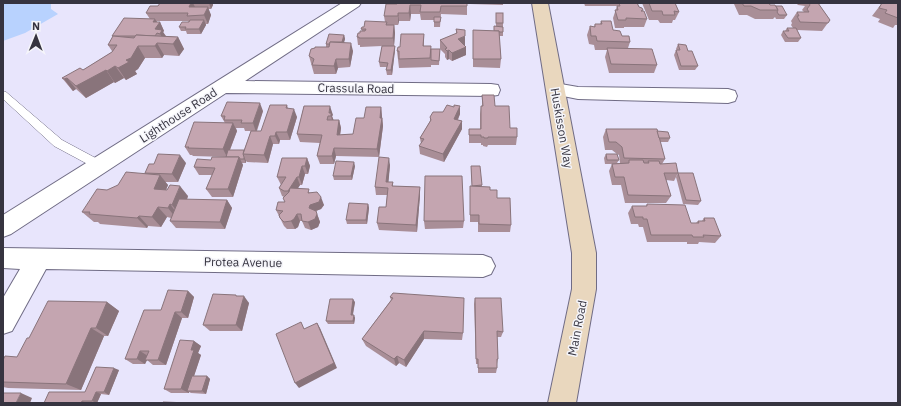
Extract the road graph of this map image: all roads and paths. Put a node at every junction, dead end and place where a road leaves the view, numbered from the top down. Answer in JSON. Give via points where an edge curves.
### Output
{"nodes":[{"id":1,"x":354,"y":3,"type":"edge"},
{"id":2,"x":540,"y":3,"type":"edge"},
{"id":3,"x":222,"y":87,"type":"junction"},
{"id":4,"x":555,"y":89,"type":"junction"},
{"id":5,"x":491,"y":90,"type":"dead end"},
{"id":6,"x":3,"y":94,"type":"edge"},
{"id":7,"x":728,"y":96,"type":"dead end"},
{"id":8,"x":99,"y":165,"type":"junction"},
{"id":9,"x":3,"y":227,"type":"edge"},
{"id":10,"x":584,"y":253,"type":"joint"},
{"id":11,"x":3,"y":258,"type":"edge"},
{"id":12,"x":38,"y":259,"type":"junction"},
{"id":13,"x":483,"y":266,"type":"dead end"},
{"id":14,"x":3,"y":322,"type":"edge"},
{"id":15,"x":562,"y":403,"type":"edge"}],
"edges":[{"from":1,"to":3,"type":"street","name":"Lighthouse Road"},
{"from":2,"to":4,"type":"main road","name":"Huskisson Way"},
{"from":3,"to":5,"type":"street","name":"Crassula Road"},
{"from":3,"to":8,"type":"street","name":"Lighthouse Road"},
{"from":4,"to":7,"type":"street","via":[[592,94]]},
{"from":4,"to":10,"type":"main road","name":"Huskisson Way"},
{"from":6,"to":8,"type":"lane","via":[[58,143]]},
{"from":8,"to":9,"type":"street","name":"Lighthouse Road"},
{"from":10,"to":15,"type":"main road","name":"Main Road","via":[[584,289]]},
{"from":11,"to":12,"type":"street","name":"Protea Avenue"},
{"from":12,"to":13,"type":"street","name":"Protea Avenue"},
{"from":12,"to":14,"type":"street"}]}
